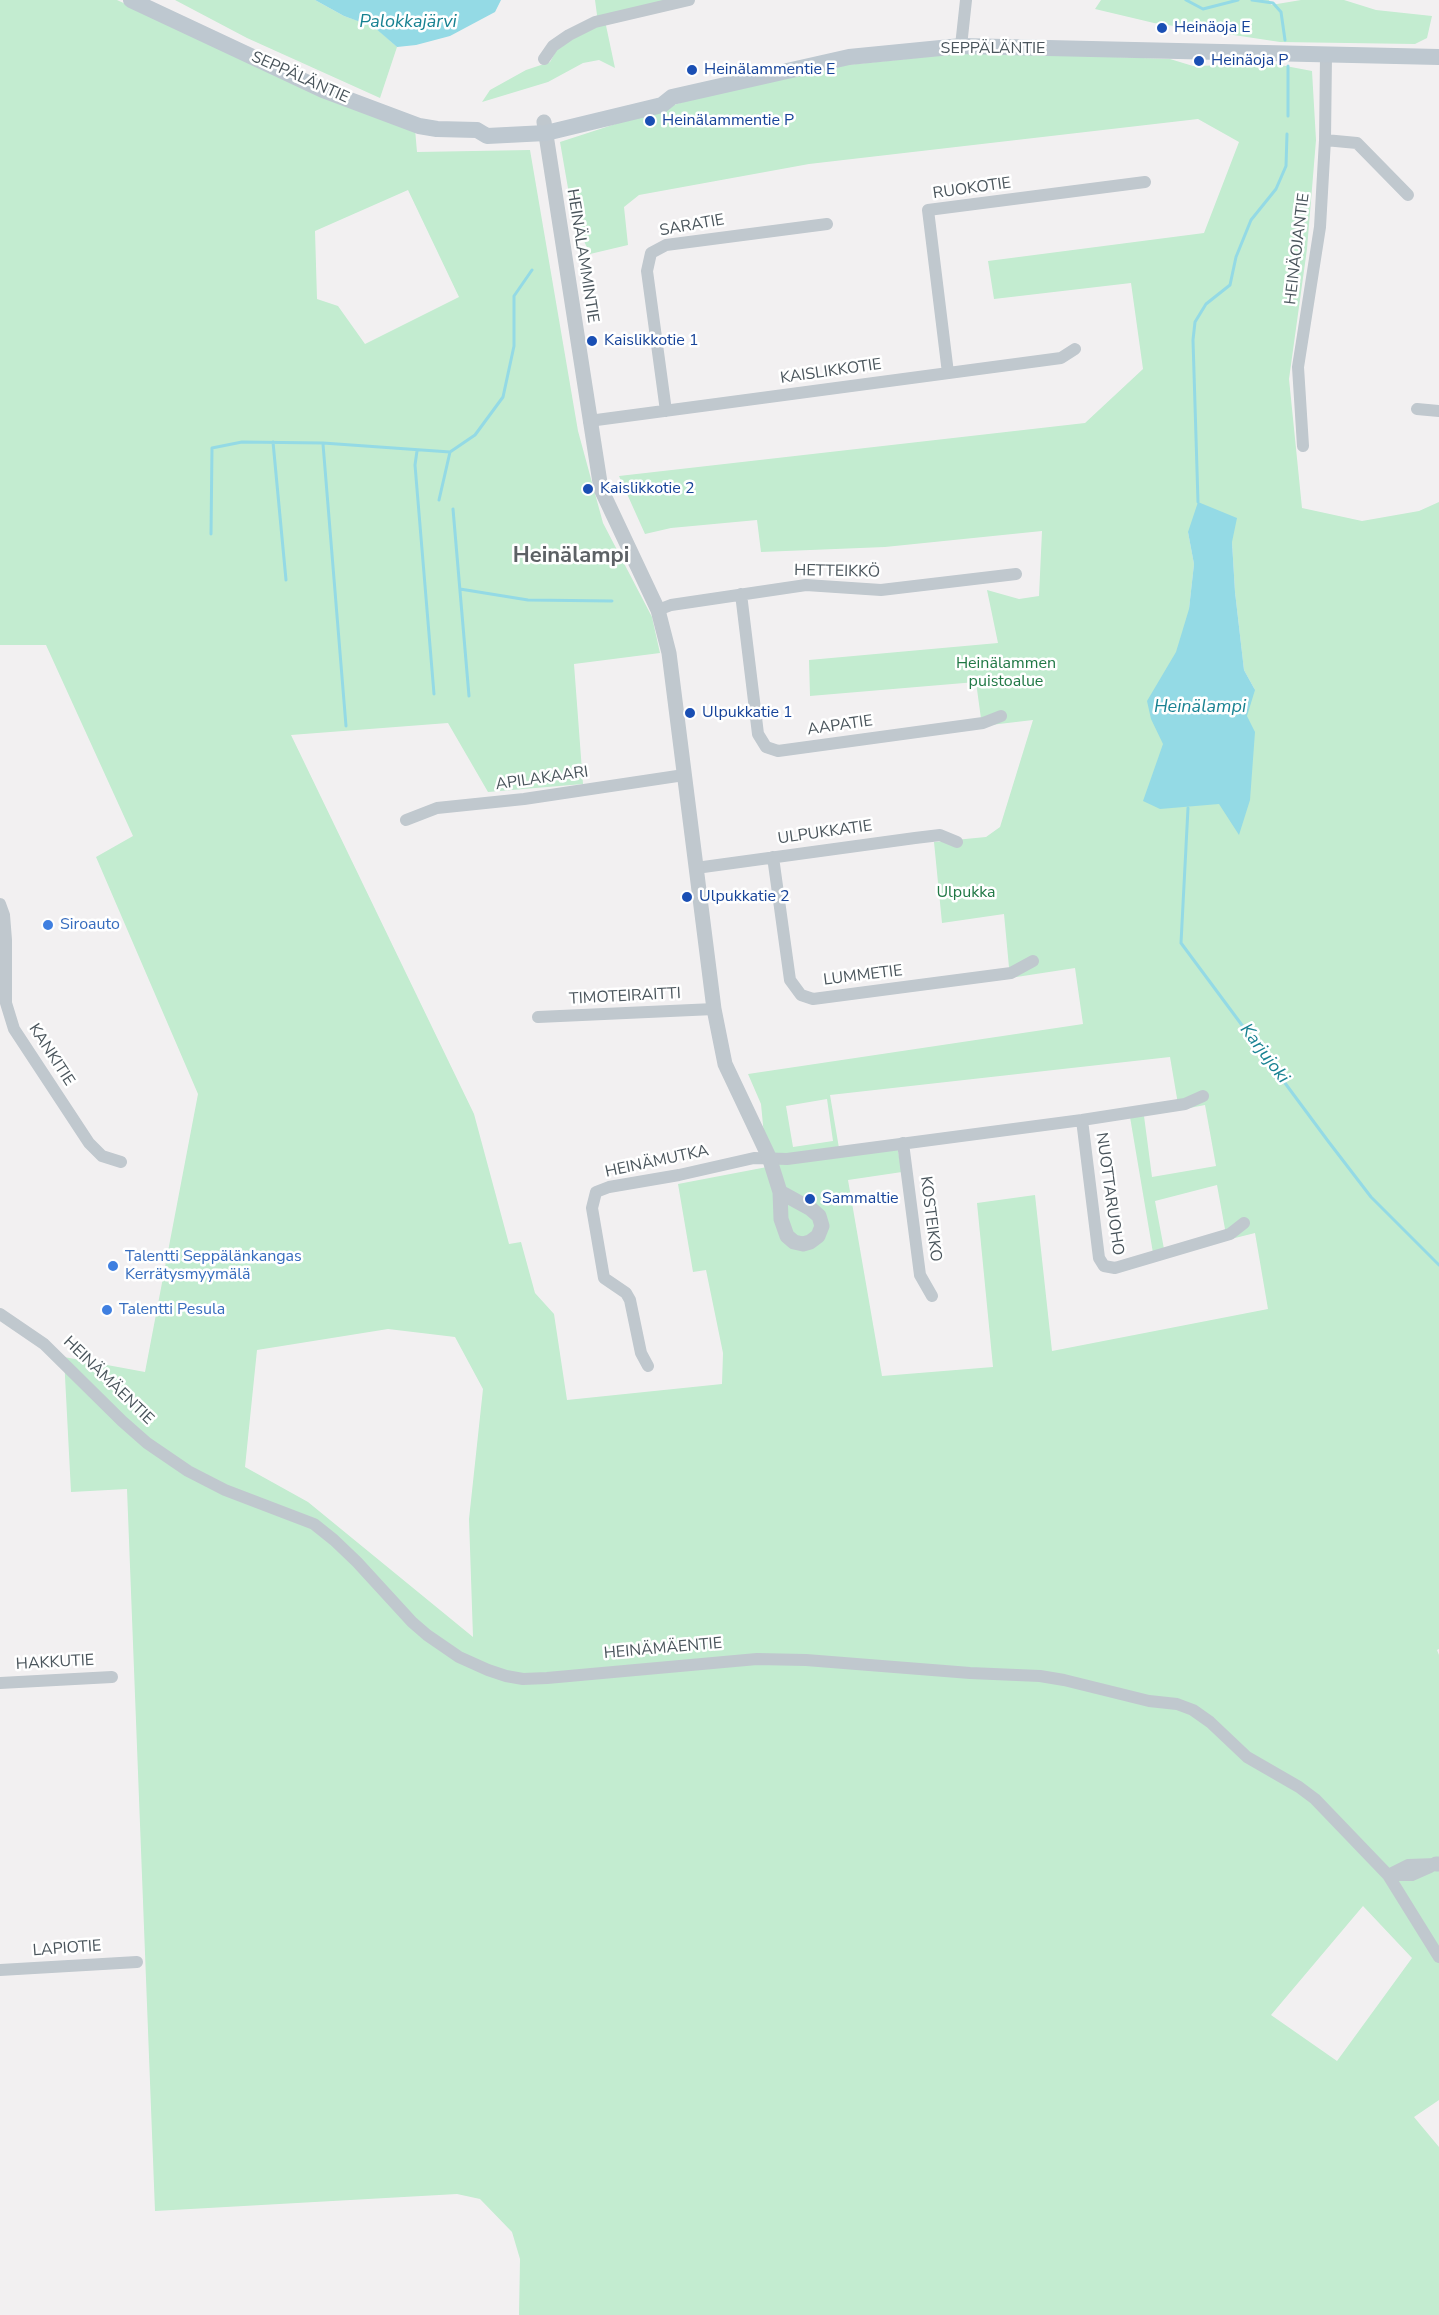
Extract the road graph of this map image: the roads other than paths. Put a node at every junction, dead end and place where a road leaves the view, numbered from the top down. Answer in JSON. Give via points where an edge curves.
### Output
{"nodes":[{"id":1,"x":131,"y":0,"type":"edge"},
{"id":2,"x":689,"y":0,"type":"edge"},
{"id":3,"x":966,"y":0,"type":"edge"},
{"id":4,"x":960,"y":46,"type":"junction"},
{"id":5,"x":1438,"y":53,"type":"edge"},
{"id":6,"x":1326,"y":55,"type":"junction"},
{"id":7,"x":543,"y":60,"type":"dead end"},
{"id":8,"x":545,"y":127,"type":"junction"},
{"id":9,"x":1325,"y":140,"type":"junction"},
{"id":10,"x":1145,"y":182,"type":"dead end"},
{"id":11,"x":1408,"y":195,"type":"dead end"},
{"id":12,"x":827,"y":224,"type":"dead end"},
{"id":13,"x":1076,"y":349,"type":"dead end"},
{"id":14,"x":948,"y":373,"type":"junction"},
{"id":15,"x":1417,"y":409,"type":"dead end"},
{"id":16,"x":666,"y":411,"type":"junction"},
{"id":17,"x":1439,"y":411,"type":"edge"},
{"id":18,"x":589,"y":421,"type":"junction"},
{"id":19,"x":1303,"y":446,"type":"dead end"},
{"id":20,"x":1016,"y":574,"type":"dead end"},
{"id":21,"x":741,"y":594,"type":"junction"},
{"id":22,"x":658,"y":610,"type":"junction"},
{"id":23,"x":1000,"y":716,"type":"dead end"},
{"id":24,"x":684,"y":775,"type":"junction"},
{"id":25,"x":406,"y":820,"type":"dead end"},
{"id":26,"x":957,"y":842,"type":"dead end"},
{"id":27,"x":773,"y":857,"type":"junction"},
{"id":28,"x":696,"y":868,"type":"junction"},
{"id":29,"x":0,"y":904,"type":"edge"},
{"id":30,"x":1033,"y":961,"type":"dead end"},
{"id":31,"x":714,"y":1009,"type":"junction"},
{"id":32,"x":538,"y":1017,"type":"dead end"},
{"id":33,"x":1203,"y":1096,"type":"dead end"},
{"id":34,"x":1082,"y":1120,"type":"junction"},
{"id":35,"x":903,"y":1143,"type":"junction"},
{"id":36,"x":770,"y":1157,"type":"junction"},
{"id":37,"x":121,"y":1162,"type":"dead end"},
{"id":38,"x":780,"y":1192,"type":"dead end"},
{"id":39,"x":1244,"y":1223,"type":"dead end"},
{"id":40,"x":932,"y":1296,"type":"dead end"},
{"id":41,"x":0,"y":1314,"type":"edge"},
{"id":42,"x":648,"y":1366,"type":"dead end"},
{"id":43,"x":111,"y":1677,"type":"dead end"},
{"id":44,"x":0,"y":1683,"type":"edge"},
{"id":45,"x":1437,"y":1864,"type":"edge"},
{"id":46,"x":1388,"y":1875,"type":"junction"},
{"id":47,"x":1439,"y":1957,"type":"edge"},
{"id":48,"x":137,"y":1962,"type":"dead end"},
{"id":49,"x":0,"y":1970,"type":"edge"}],
"edges":[{"from":1,"to":8,"type":"main road","name":"SEPPÄLÄNTIE","via":[[323,90],[419,126],[477,130],[487,136]]},
{"from":2,"to":7,"type":"street","via":[[595,22],[569,35]]},
{"from":3,"to":4,"type":"street"},
{"from":4,"to":6,"type":"main road","name":"SEPPÄLÄNTIE"},
{"from":4,"to":8,"type":"main road","name":"SEPPÄLÄNTIE","via":[[849,57],[672,97],[662,105]]},
{"from":5,"to":6,"type":"main road","name":"SEPPÄLÄNTIE"},
{"from":6,"to":9,"type":"street","name":"HEINÄOJANTIE"},
{"from":8,"to":18,"type":"street","name":"HEINÄLAMMINTIE"},
{"from":9,"to":11,"type":"street","via":[[1357,143]]},
{"from":9,"to":19,"type":"street","name":"HEINÄOJANTIE","via":[[1320,227],[1298,367]]},
{"from":10,"to":14,"type":"street","name":"RUOKOTIE","via":[[928,210]]},
{"from":12,"to":16,"type":"street","name":"SARATIE","via":[[666,245],[651,253],[647,271]]},
{"from":13,"to":14,"type":"street","name":"KAISLIKKOTIE","via":[[1061,358]]},
{"from":14,"to":16,"type":"street","name":"KAISLIKKOTIE"},
{"from":15,"to":17,"type":"street"},
{"from":16,"to":18,"type":"street","name":"KAISLIKKOTIE"},
{"from":18,"to":22,"type":"street","name":"HEINÄLAMMINTIE","via":[[601,489]]},
{"from":20,"to":21,"type":"street","name":"HETTEIKKÖ","via":[[881,590],[806,585]]},
{"from":21,"to":22,"type":"street","name":"HETTEIKKÖ"},
{"from":21,"to":23,"type":"street","name":"AAPATIE","via":[[758,734],[766,747],[778,752],[983,723]]},
{"from":22,"to":24,"type":"street","name":"HEINÄLAMMINTIE","via":[[669,653]]},
{"from":24,"to":25,"type":"street","name":"APILAKAARI","via":[[524,800],[437,808]]},
{"from":24,"to":28,"type":"street","name":"HEINÄLAMMINTIE"},
{"from":26,"to":27,"type":"street","name":"ULPUKKATIE","via":[[940,836]]},
{"from":27,"to":28,"type":"street","name":"ULPUKKATIE"},
{"from":27,"to":30,"type":"street","name":"LUMMETIE","via":[[790,980],[801,995],[813,999],[1011,973]]},
{"from":28,"to":31,"type":"street","name":"HEINÄLAMMINTIE"},
{"from":29,"to":37,"type":"street","name":"KANKITIE","via":[[6,940],[6,1003],[14,1029],[89,1143],[102,1156]]},
{"from":31,"to":32,"type":"street","name":"TIMOTEIRAITTI"},
{"from":31,"to":36,"type":"street","name":"HEINÄLAMMINTIE","via":[[725,1064]]},
{"from":33,"to":34,"type":"street","via":[[1185,1104]]},
{"from":34,"to":35,"type":"street"},
{"from":34,"to":39,"type":"street","name":"NUOTTARUOHO","via":[[1099,1258],[1104,1266],[1115,1268],[1230,1234]]},
{"from":35,"to":36,"type":"street","via":[[787,1160]]},
{"from":35,"to":40,"type":"street","name":"KOSTEIKKO","via":[[920,1275]]},
{"from":36,"to":38,"type":"street","name":"HEINÄLAMMINTIE"},
{"from":36,"to":42,"type":"street","name":"HEINÄMUTKA","via":[[609,1186],[596,1192],[592,1208],[604,1278],[630,1300],[641,1353]]},
{"from":41,"to":46,"type":"street","name":"HEINÄMÄENTIE","via":[[44,1344],[147,1443],[225,1490],[314,1524],[357,1562],[427,1635],[459,1657],[488,1670],[523,1679],[757,1659],[806,1660],[1040,1676],[1177,1704],[1193,1710],[1247,1757],[1315,1799]]},
{"from":43,"to":44,"type":"street","name":"HAKKUTIE"},
{"from":45,"to":46,"type":"street","via":[[1412,1875]]},
{"from":46,"to":47,"type":"street","name":"HEINÄMÄENTIE"},
{"from":48,"to":49,"type":"street","name":"LAPIOTIE"}]}
